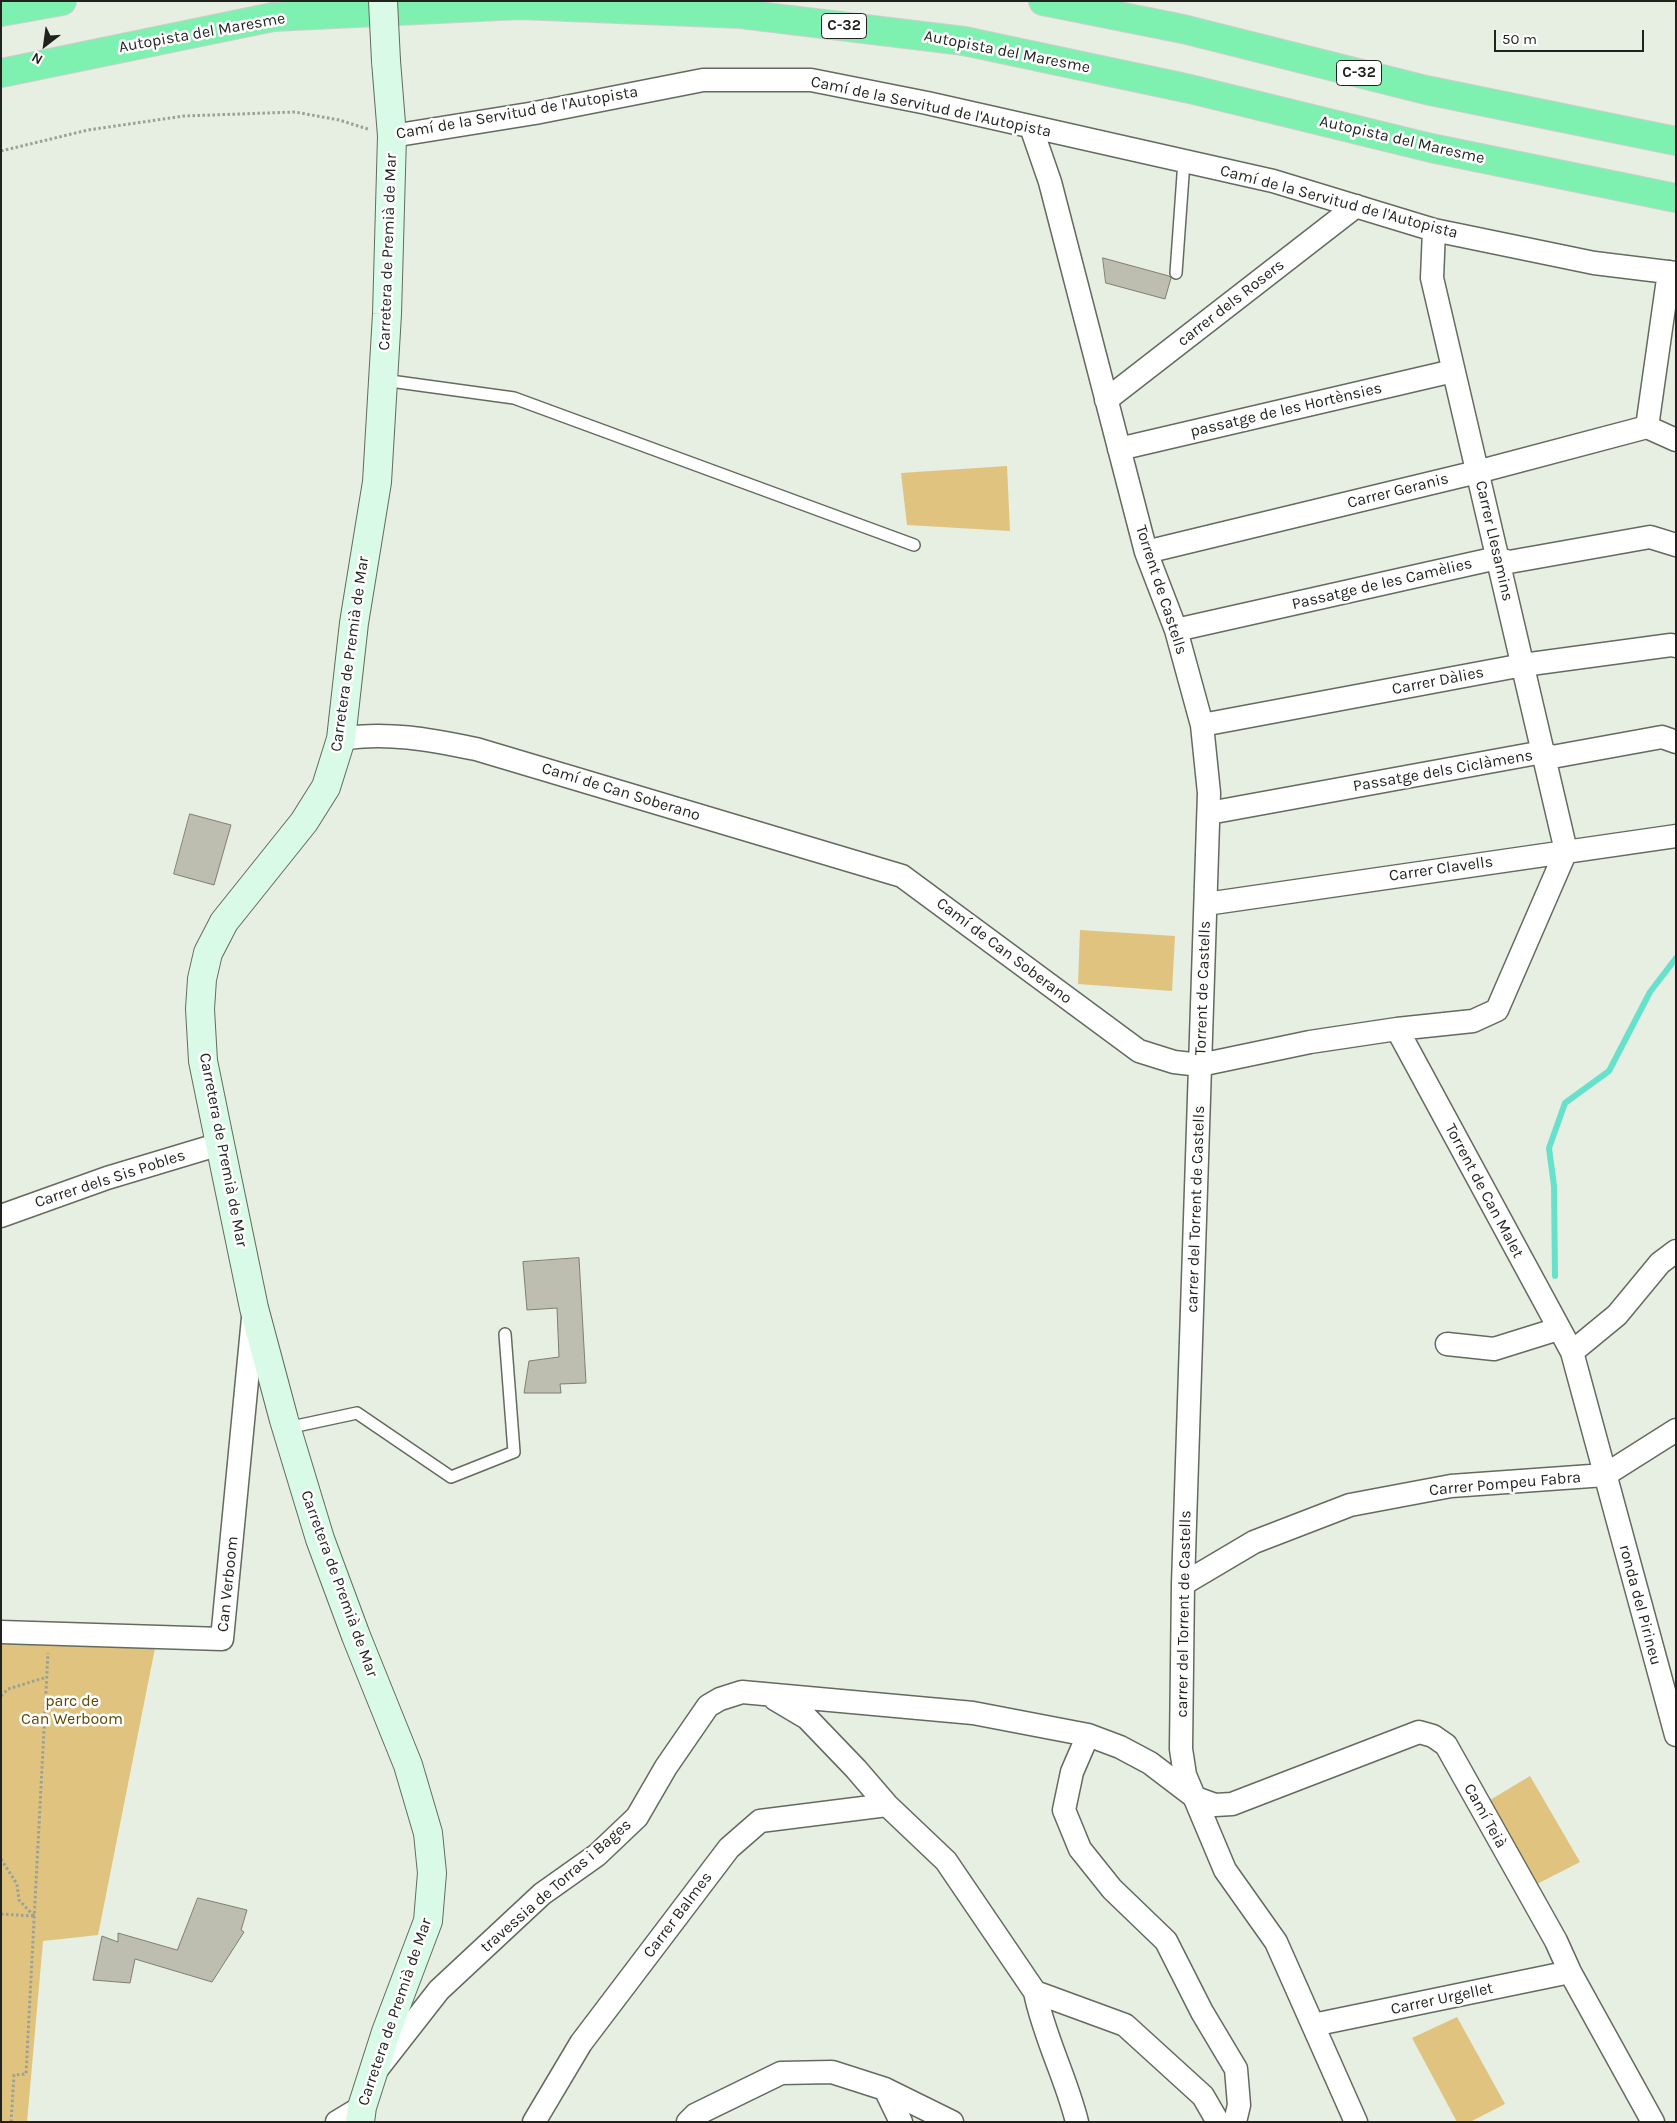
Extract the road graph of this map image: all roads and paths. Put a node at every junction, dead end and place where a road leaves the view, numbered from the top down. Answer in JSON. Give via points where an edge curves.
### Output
{"nodes":[{"id":1,"x":62,"y":1,"type":"edge"},
{"id":2,"x":384,"y":1,"type":"edge"},
{"id":3,"x":1043,"y":1,"type":"edge"},
{"id":4,"x":1,"y":12,"type":"edge"},
{"id":5,"x":1,"y":73,"type":"edge"},
{"id":6,"x":1031,"y":127,"type":"junction"},
{"id":7,"x":392,"y":136,"type":"junction"},
{"id":8,"x":1676,"y":142,"type":"edge"},
{"id":9,"x":1,"y":151,"type":"edge"},
{"id":10,"x":1184,"y":161,"type":"junction"},
{"id":11,"x":1676,"y":198,"type":"edge"},
{"id":12,"x":1356,"y":206,"type":"junction"},
{"id":13,"x":1434,"y":230,"type":"junction"},
{"id":14,"x":1672,"y":272,"type":"edge"},
{"id":15,"x":1176,"y":273,"type":"dead end"},
{"id":16,"x":1453,"y":371,"type":"junction"},
{"id":17,"x":383,"y":380,"type":"junction"},
{"id":18,"x":1106,"y":400,"type":"junction"},
{"id":19,"x":1647,"y":427,"type":"junction"},
{"id":20,"x":1676,"y":440,"type":"edge"},
{"id":21,"x":1118,"y":449,"type":"junction"},
{"id":22,"x":1477,"y":472,"type":"junction"},
{"id":23,"x":914,"y":545,"type":"dead end"},
{"id":24,"x":1676,"y":545,"type":"edge"},
{"id":25,"x":1146,"y":552,"type":"junction"},
{"id":26,"x":1498,"y":558,"type":"junction"},
{"id":27,"x":1176,"y":630,"type":"junction"},
{"id":28,"x":1676,"y":646,"type":"edge"},
{"id":29,"x":1523,"y":665,"type":"junction"},
{"id":30,"x":1202,"y":725,"type":"junction"},
{"id":31,"x":341,"y":738,"type":"junction"},
{"id":32,"x":1676,"y":742,"type":"edge"},
{"id":33,"x":1543,"y":752,"type":"junction"},
{"id":34,"x":1209,"y":813,"type":"junction"},
{"id":35,"x":1676,"y":836,"type":"edge"},
{"id":36,"x":1566,"y":851,"type":"junction"},
{"id":37,"x":1206,"y":904,"type":"junction"},
{"id":38,"x":1396,"y":1029,"type":"junction"},
{"id":39,"x":1200,"y":1065,"type":"junction"},
{"id":40,"x":220,"y":1144,"type":"junction"},
{"id":41,"x":1,"y":1216,"type":"edge"},
{"id":42,"x":1676,"y":1251,"type":"edge"},
{"id":43,"x":254,"y":1308,"type":"junction"},
{"id":44,"x":1558,"y":1329,"type":"junction"},
{"id":45,"x":505,"y":1334,"type":"dead end"},
{"id":46,"x":1447,"y":1344,"type":"dead end"},
{"id":47,"x":1572,"y":1352,"type":"junction"},
{"id":48,"x":287,"y":1428,"type":"junction"},
{"id":49,"x":1676,"y":1430,"type":"edge"},
{"id":50,"x":1606,"y":1475,"type":"junction"},
{"id":51,"x":1183,"y":1584,"type":"junction"},
{"id":52,"x":1,"y":1632,"type":"edge"},
{"id":53,"x":49,"y":1634,"type":"junction"},
{"id":54,"x":46,"y":1677,"type":"junction"},
{"id":55,"x":1,"y":1696,"type":"edge"},
{"id":56,"x":769,"y":1696,"type":"junction"},
{"id":57,"x":1088,"y":1735,"type":"junction"},
{"id":58,"x":1676,"y":1735,"type":"edge"},
{"id":59,"x":1196,"y":1798,"type":"junction"},
{"id":60,"x":887,"y":1805,"type":"junction"},
{"id":61,"x":1,"y":1859,"type":"edge"},
{"id":62,"x":1,"y":1914,"type":"edge"},
{"id":63,"x":34,"y":1916,"type":"junction"},
{"id":64,"x":1570,"y":1972,"type":"junction"},
{"id":65,"x":1035,"y":1992,"type":"junction"},
{"id":66,"x":1313,"y":2025,"type":"junction"},
{"id":67,"x":373,"y":2075,"type":"junction"},
{"id":68,"x":884,"y":2089,"type":"junction"},
{"id":69,"x":361,"y":2114,"type":"edge"},
{"id":70,"x":692,"y":2118,"type":"edge"},
{"id":71,"x":11,"y":2122,"type":"edge"},
{"id":72,"x":337,"y":2122,"type":"edge"},
{"id":73,"x":534,"y":2122,"type":"edge"},
{"id":74,"x":901,"y":2122,"type":"edge"},
{"id":75,"x":952,"y":2122,"type":"edge"},
{"id":76,"x":1077,"y":2122,"type":"edge"},
{"id":77,"x":1218,"y":2122,"type":"edge"},
{"id":78,"x":1235,"y":2122,"type":"edge"},
{"id":79,"x":1356,"y":2122,"type":"edge"},
{"id":80,"x":1653,"y":2122,"type":"edge"}],
"edges":[{"from":1,"to":4,"type":"highway"},
{"from":2,"to":7,"type":"street","name":"Carretera de Premià de Mar","bridge":true},
{"from":3,"to":8,"type":"highway","number":"C-32","via":[[1183,29],[1426,90]]},
{"from":5,"to":11,"type":"highway","name":"Autopista del Maresme","number":"C-32","via":[[273,17],[520,5],[741,14],[964,41],[1190,89],[1431,148]]},
{"from":6,"to":7,"type":"street","name":"Camí de la Servitud de l'Autopista","via":[[811,80],[703,80],[535,113]]},
{"from":6,"to":10,"type":"street","name":"Camí de la Servitud de l'Autopista"},
{"from":6,"to":18,"type":"street","name":"Torrent de Castells","via":[[1050,182]]},
{"from":7,"to":9,"type":"path","name":"Camí de la Servitud de l'Autopista","via":[[338,120],[295,112],[194,116],[88,130]]},
{"from":7,"to":17,"type":"street","name":"Carretera de Premià de Mar"},
{"from":10,"to":12,"type":"street","name":"Camí de la Servitud de l'Autopista","via":[[1273,181]]},
{"from":10,"to":15,"type":"lane"},
{"from":12,"to":13,"type":"street","name":"Camí de la Servitud de l'Autopista"},
{"from":12,"to":18,"type":"street","name":"carrer dels Rosers"},
{"from":13,"to":14,"type":"street","name":"Camí de la Servitud de l'Autopista","via":[[1594,263]]},
{"from":13,"to":16,"type":"street","name":"Carrer Llesamins","via":[[1432,278]]},
{"from":14,"to":19,"type":"street"},
{"from":16,"to":21,"type":"street","name":"passatge de les Hortènsies"},
{"from":16,"to":22,"type":"street","name":"Carrer Llesamins"},
{"from":17,"to":23,"type":"lane","via":[[514,398]]},
{"from":17,"to":31,"type":"street","name":"Carretera de Premià de Mar","via":[[377,482],[354,624]]},
{"from":18,"to":21,"type":"street","name":"Torrent de Castells"},
{"from":19,"to":20,"type":"street"},
{"from":19,"to":22,"type":"street","name":"Carrer Geranis"},
{"from":21,"to":25,"type":"street","name":"Torrent de Castells"},
{"from":22,"to":25,"type":"street","name":"Carrer Geranis"},
{"from":22,"to":26,"type":"street","name":"Carrer Llesamins"},
{"from":24,"to":26,"type":"street","name":"Passatge de les Camèlies","via":[[1650,536],[1508,562]]},
{"from":25,"to":27,"type":"street","name":"Torrent de Castells"},
{"from":26,"to":27,"type":"street","name":"Passatge de les Camèlies"},
{"from":26,"to":29,"type":"street","name":"Carrer Llesamins"},
{"from":27,"to":30,"type":"street","name":"Torrent de Castells"},
{"from":28,"to":29,"type":"street","name":"Carrer Dàlies"},
{"from":29,"to":30,"type":"street","name":"Carrer Dàlies"},
{"from":29,"to":33,"type":"street","name":"Carrer Llesamins"},
{"from":30,"to":34,"type":"street","name":"Torrent de Castells"},
{"from":31,"to":39,"type":"street","name":"Camí de Can Soberano","via":[[365,735],[418,738],[476,749],[902,876],[1140,1052],[1174,1062]]},
{"from":31,"to":40,"type":"street","name":"Carretera de Premià de Mar","via":[[326,787],[304,822],[224,922],[208,953],[200,1009],[203,1061]]},
{"from":32,"to":33,"type":"street","name":"Passatge dels Ciclàmens","via":[[1662,737],[1552,757]]},
{"from":33,"to":34,"type":"street","name":"Passatge dels Ciclàmens"},
{"from":33,"to":36,"type":"street","name":"Carrer Llesamins"},
{"from":34,"to":37,"type":"street","name":"Torrent de Castells"},
{"from":35,"to":36,"type":"street","name":"Carrer Clavells"},
{"from":36,"to":37,"type":"street","name":"Carrer Clavells"},
{"from":36,"to":38,"type":"street","name":"Camí de Can Soberano","via":[[1497,1010],[1473,1021]]},
{"from":37,"to":39,"type":"street","name":"Torrent de Castells"},
{"from":38,"to":39,"type":"street","name":"Camí de Can Soberano","via":[[1310,1042]]},
{"from":38,"to":44,"type":"street","name":"Torrent de Can Malet"},
{"from":39,"to":51,"type":"street","name":"carrer del Torrent de Castells"},
{"from":40,"to":41,"type":"street","name":"Carrer dels Sis Pobles","via":[[107,1178]]},
{"from":40,"to":43,"type":"street","name":"Carretera de Premià de Mar"},
{"from":42,"to":47,"type":"street","via":[[1660,1263],[1617,1315]]},
{"from":43,"to":48,"type":"street","name":"Carretera de Premià de Mar"},
{"from":43,"to":53,"type":"street","name":"Can Verboom","via":[[222,1639]]},
{"from":44,"to":46,"type":"street","via":[[1494,1349]]},
{"from":44,"to":47,"type":"street","name":"Torrent de Can Malet"},
{"from":45,"to":48,"type":"lane","via":[[514,1452],[451,1477],[357,1413]]},
{"from":47,"to":50,"type":"street","name":"ronda del Pirineu"},
{"from":48,"to":67,"type":"street","name":"Carretera de Premià de Mar","via":[[320,1539],[408,1765],[428,1832],[432,1873],[428,1921],[395,2005]]},
{"from":49,"to":50,"type":"street"},
{"from":50,"to":51,"type":"street","name":"Carrer Pompeu Fabra","via":[[1451,1486],[1350,1505],[1254,1542]]},
{"from":50,"to":58,"type":"street","name":"ronda del Pirineu"},
{"from":51,"to":59,"type":"street","name":"carrer del Torrent de Castells","via":[[1181,1749],[1185,1775]]},
{"from":52,"to":53,"type":"street","name":"Can Verboom"},
{"from":53,"to":54,"type":"path"},
{"from":54,"to":55,"type":"path","via":[[8,1689]]},
{"from":54,"to":63,"type":"path"},
{"from":56,"to":57,"type":"street","name":"travessia de Torras i Bages","via":[[972,1713]]},
{"from":56,"to":60,"type":"street","via":[[807,1718]]},
{"from":56,"to":67,"type":"street","name":"travessia de Torras i Bages","via":[[742,1692],[708,1706],[666,1767],[637,1817],[596,1855],[542,1894],[439,1990]]},
{"from":57,"to":59,"type":"street","name":"travessia de Torras i Bages","via":[[1150,1764]]},
{"from":57,"to":78,"type":"street","via":[[1072,1772],[1064,1810],[1080,1849],[1112,1888],[1166,1941],[1236,2069],[1239,2105]]},
{"from":59,"to":64,"type":"street","name":"Camí Teià","via":[[1215,1805],[1232,1804],[1419,1732],[1433,1736],[1446,1745],[1556,1941]]},
{"from":59,"to":66,"type":"street","name":"carrer del Torrent de Castells","via":[[1225,1870],[1276,1942]]},
{"from":60,"to":65,"type":"street","via":[[946,1861]]},
{"from":60,"to":73,"type":"street","name":"Carrer Balmes","via":[[760,1821],[729,1848],[581,2043]]},
{"from":61,"to":63,"type":"path","via":[[16,1884],[19,1900]]},
{"from":62,"to":63,"type":"path"},
{"from":63,"to":71,"type":"path","via":[[26,2074],[14,2074]]},
{"from":64,"to":66,"type":"street","name":"Carrer Urgellet"},
{"from":64,"to":80,"type":"street","name":"Camí Teià"},
{"from":65,"to":76,"type":"street","via":[[1040,2016]]},
{"from":65,"to":77,"type":"street","via":[[1125,2024],[1203,2096]]},
{"from":66,"to":79,"type":"street","name":"carrer del Torrent de Castells"},
{"from":67,"to":69,"type":"street","name":"Carretera de Premià de Mar"},
{"from":68,"to":70,"type":"street","via":[[832,2072],[781,2073]]},
{"from":68,"to":74,"type":"street"},
{"from":68,"to":75,"type":"street"},
{"from":69,"to":72,"type":"street"}]}
